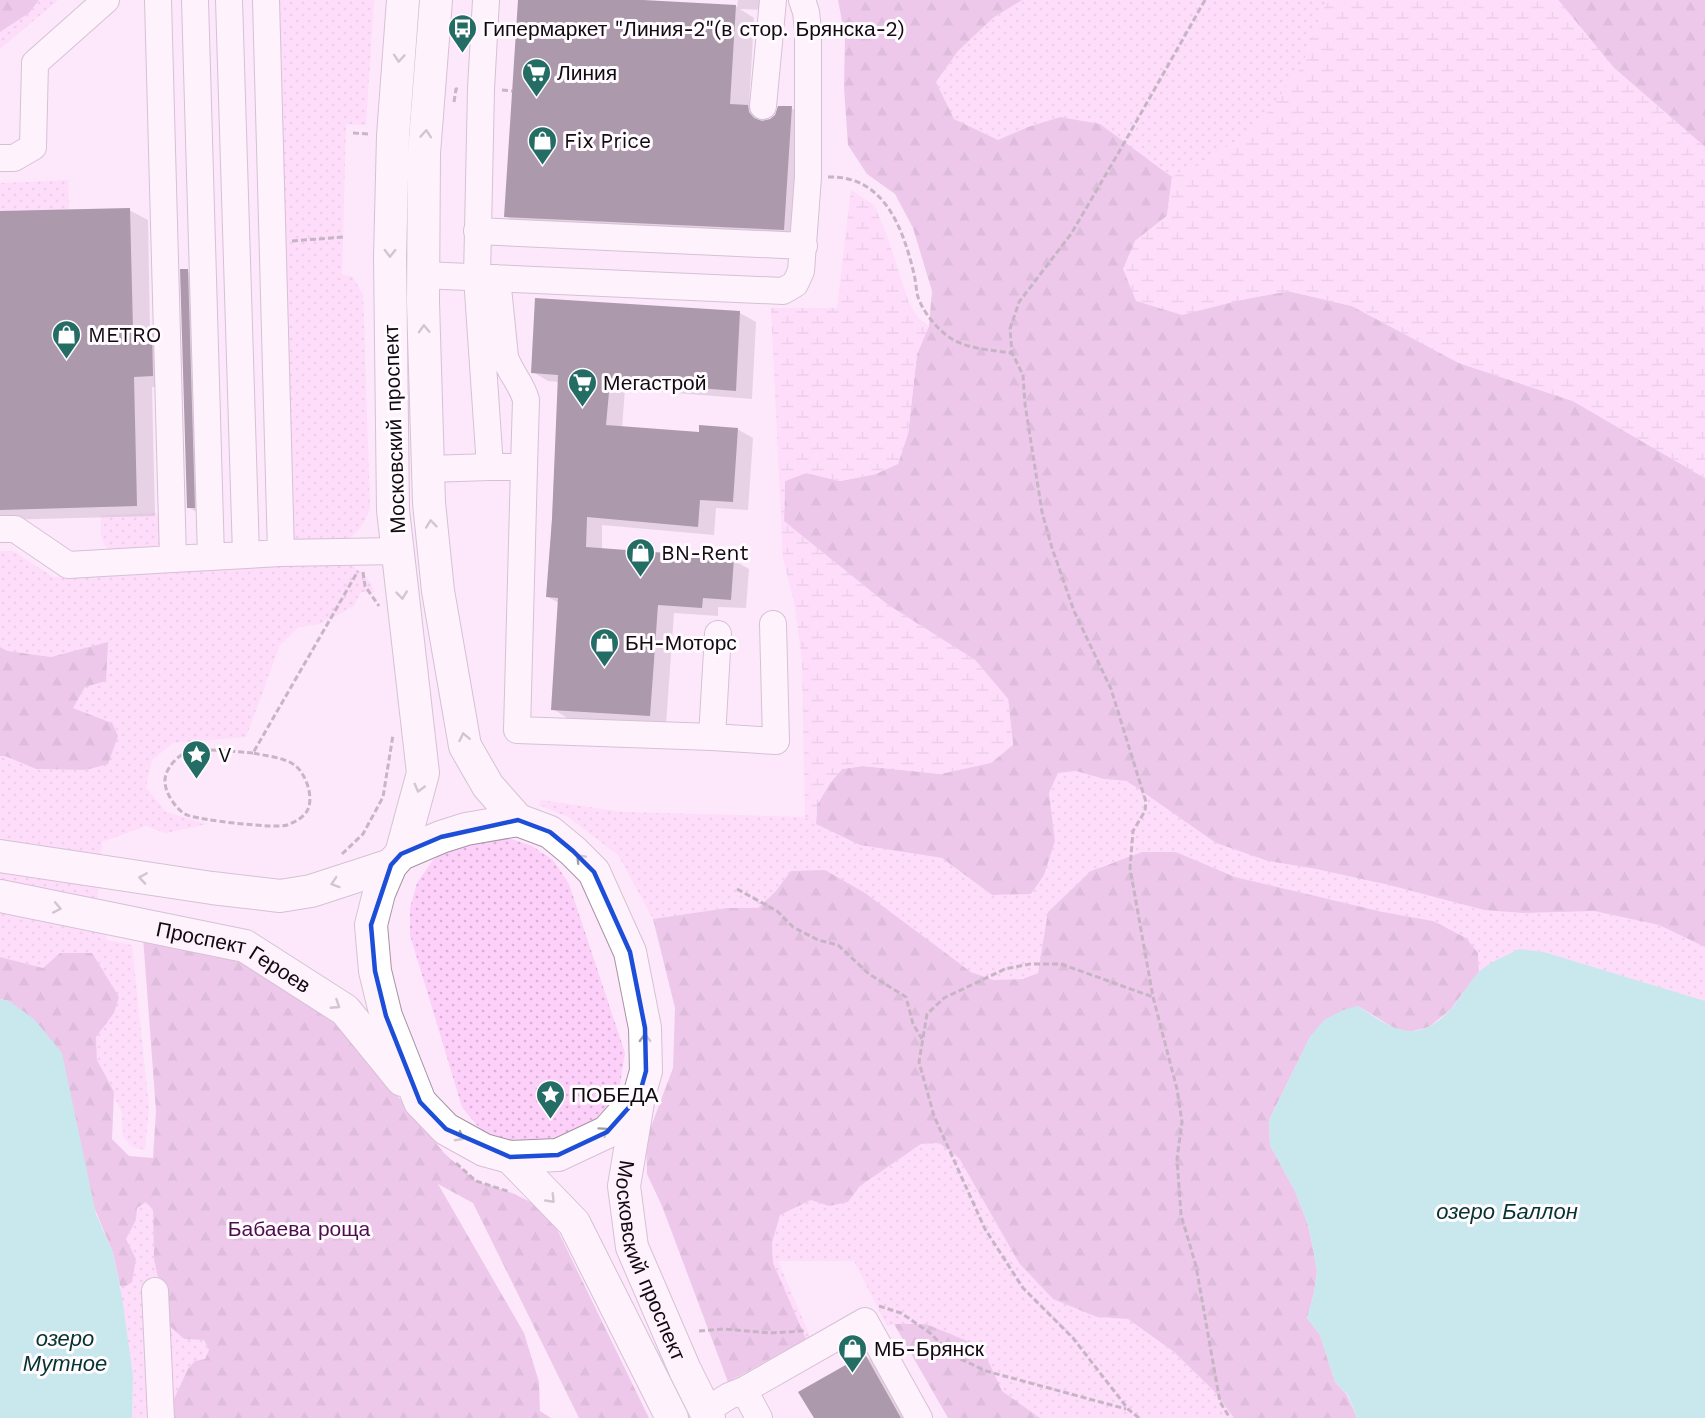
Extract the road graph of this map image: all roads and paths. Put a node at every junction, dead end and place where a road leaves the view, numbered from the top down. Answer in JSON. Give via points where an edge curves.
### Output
{"nodes":[{"id":1,"x":106,"y":0,"type":"edge"},
{"id":2,"x":158,"y":0,"type":"edge"},
{"id":3,"x":195,"y":0,"type":"edge"},
{"id":4,"x":229,"y":0,"type":"edge"},
{"id":5,"x":266,"y":0,"type":"edge"},
{"id":6,"x":403,"y":0,"type":"edge"},
{"id":7,"x":436,"y":0,"type":"edge"},
{"id":8,"x":486,"y":0,"type":"edge"},
{"id":9,"x":773,"y":0,"type":"edge"},
{"id":10,"x":801,"y":0,"type":"edge"},
{"id":11,"x":1205,"y":0,"type":"edge"},
{"id":12,"x":763,"y":106,"type":"dead end"},
{"id":13,"x":0,"y":158,"type":"edge"},
{"id":14,"x":808,"y":177,"type":"junction"},
{"id":15,"x":477,"y":231,"type":"junction"},
{"id":16,"x":804,"y":246,"type":"junction"},
{"id":17,"x":423,"y":276,"type":"junction"},
{"id":18,"x":487,"y":277,"type":"junction"},
{"id":19,"x":1012,"y":353,"type":"junction"},
{"id":20,"x":490,"y":467,"type":"junction"},
{"id":21,"x":524,"y":467,"type":"junction"},
{"id":22,"x":428,"y":469,"type":"junction"},
{"id":23,"x":0,"y":529,"type":"edge"},
{"id":24,"x":397,"y":551,"type":"junction"},
{"id":25,"x":281,"y":553,"type":"junction"},
{"id":26,"x":246,"y":555,"type":"junction"},
{"id":27,"x":211,"y":557,"type":"junction"},
{"id":28,"x":173,"y":559,"type":"junction"},
{"id":29,"x":380,"y":616,"type":"dead end"},
{"id":30,"x":773,"y":624,"type":"dead end"},
{"id":31,"x":717,"y":634,"type":"dead end"},
{"id":32,"x":395,"y":727,"type":"dead end"},
{"id":33,"x":712,"y":737,"type":"junction"},
{"id":34,"x":254,"y":753,"type":"junction"},
{"id":35,"x":518,"y":820,"type":"junction"},
{"id":36,"x":0,"y":856,"type":"edge"},
{"id":37,"x":339,"y":856,"type":"dead end"},
{"id":38,"x":396,"y":860,"type":"junction"},
{"id":39,"x":737,"y":889,"type":"dead end"},
{"id":40,"x":0,"y":896,"type":"edge"},
{"id":41,"x":1153,"y":998,"type":"junction"},
{"id":42,"x":923,"y":1040,"type":"junction"},
{"id":43,"x":639,"y":1096,"type":"junction"},
{"id":44,"x":420,"y":1102,"type":"junction"},
{"id":45,"x":510,"y":1157,"type":"junction"},
{"id":46,"x":155,"y":1291,"type":"dead end"},
{"id":47,"x":869,"y":1307,"type":"dead end"},
{"id":48,"x":699,"y":1331,"type":"dead end"},
{"id":49,"x":807,"y":1331,"type":"dead end"},
{"id":50,"x":744,"y":1390,"type":"junction"},
{"id":51,"x":1128,"y":1409,"type":"junction"},
{"id":52,"x":707,"y":1415,"type":"edge"},
{"id":53,"x":161,"y":1418,"type":"edge"},
{"id":54,"x":672,"y":1418,"type":"edge"},
{"id":55,"x":759,"y":1418,"type":"edge"},
{"id":56,"x":919,"y":1418,"type":"edge"},
{"id":57,"x":1139,"y":1418,"type":"edge"},
{"id":58,"x":1230,"y":1418,"type":"edge"}],
"edges":[{"from":1,"to":13,"type":"lane","via":[[35,63],[33,147],[14,158]]},
{"from":2,"to":28,"type":"lane"},
{"from":3,"to":27,"type":"lane"},
{"from":4,"to":26,"type":"lane"},
{"from":5,"to":25,"type":"lane"},
{"from":6,"to":24,"type":"main road","name":"Московский проспект","one_way":true,"via":[[393,136],[390,257],[393,510]]},
{"from":17,"to":7,"type":"main road","name":"Московский проспект","one_way":true,"via":[[424,153]]},
{"from":8,"to":15,"type":"lane"},
{"from":9,"to":12,"type":"lane"},
{"from":10,"to":14,"type":"lane","via":[[808,30]]},
{"from":11,"to":19,"type":"path","via":[[1071,234],[1019,302],[1010,329]]},
{"from":14,"to":16,"type":"lane"},
{"from":14,"to":19,"type":"path","via":[[841,176],[864,184],[882,198],[897,221],[919,299],[935,324],[950,338],[971,347]]},
{"from":15,"to":16,"type":"lane"},
{"from":15,"to":18,"type":"lane"},
{"from":16,"to":18,"type":"lane","via":[[798,278],[783,291]]},
{"from":17,"to":18,"type":"lane"},
{"from":22,"to":17,"type":"main road","name":"Московский проспект","one_way":true},
{"from":18,"to":20,"type":"lane"},
{"from":18,"to":21,"type":"lane","via":[[508,368],[526,400]]},
{"from":19,"to":41,"type":"path","via":[[1023,375],[1042,512],[1052,548],[1074,611],[1111,689],[1146,802],[1133,831],[1130,868]]},
{"from":20,"to":21,"type":"lane"},
{"from":20,"to":22,"type":"lane"},
{"from":21,"to":33,"type":"lane","via":[[517,730]]},
{"from":35,"to":22,"type":"main road","name":"Московский проспект","one_way":true,"via":[[488,786],[465,746],[438,591]]},
{"from":23,"to":28,"type":"lane","via":[[15,529],[68,565]]},
{"from":24,"to":25,"type":"lane"},
{"from":24,"to":38,"type":"main road","name":"Московский проспект","one_way":true,"via":[[423,773]]},
{"from":25,"to":26,"type":"lane"},
{"from":26,"to":27,"type":"lane"},
{"from":27,"to":28,"type":"lane"},
{"from":29,"to":34,"type":"path","via":[[378,605],[365,586],[362,565]]},
{"from":30,"to":33,"type":"lane","via":[[776,741]]},
{"from":31,"to":33,"type":"lane"},
{"from":32,"to":37,"type":"path","via":[[383,797],[363,834]]},
{"from":34,"to":34,"type":"path","via":[[295,765],[304,778],[311,794],[308,809],[299,819],[285,826],[267,827],[186,815],[168,793],[165,781],[169,769],[178,757],[190,751]]},
{"from":35,"to":38,"type":"main road","via":[[441,837]]},
{"from":43,"to":35,"type":"main road","name":"Московский проспект","one_way":true,"via":[[646,1071],[645,1028],[630,952],[594,872],[550,832]]},
{"from":38,"to":36,"type":"main road","one_way":true,"via":[[311,891],[280,896]]},
{"from":38,"to":44,"type":"main road","name":"Московский проспект","via":[[379,893],[371,925],[375,971],[386,1016]]},
{"from":39,"to":42,"type":"path","via":[[777,911],[793,927],[838,945],[869,974],[906,997],[913,1024]]},
{"from":40,"to":44,"type":"main road","name":"Проспект Героев","one_way":true,"via":[[245,946],[345,1010]]},
{"from":41,"to":42,"type":"path","via":[[1061,964],[1030,964],[1005,969],[944,998],[927,1014]]},
{"from":41,"to":58,"type":"path","via":[[1182,1122],[1177,1159],[1181,1215],[1196,1266],[1220,1402]]},
{"from":42,"to":51,"type":"path","via":[[919,1062],[934,1116],[985,1229],[1023,1288],[1073,1338]]},
{"from":45,"to":43,"type":"main road","one_way":true,"via":[[558,1155],[607,1131]]},
{"from":43,"to":52,"type":"main road","name":"Московский проспект","via":[[624,1186],[632,1247]]},
{"from":44,"to":45,"type":"main road","name":"Проспект Героев","one_way":true,"via":[[446,1130],[484,1150]]},
{"from":45,"to":54,"type":"main road","name":"Московский проспект","one_way":true,"via":[[574,1224]]},
{"from":46,"to":53,"type":"lane"},
{"from":47,"to":51,"type":"path","via":[[901,1313],[952,1355],[986,1371]]},
{"from":48,"to":49,"type":"path"},
{"from":50,"to":52,"type":"lane","via":[[729,1396]]},
{"from":50,"to":55,"type":"lane"},
{"from":50,"to":56,"type":"lane","via":[[865,1321]]},
{"from":51,"to":57,"type":"path"}]}
